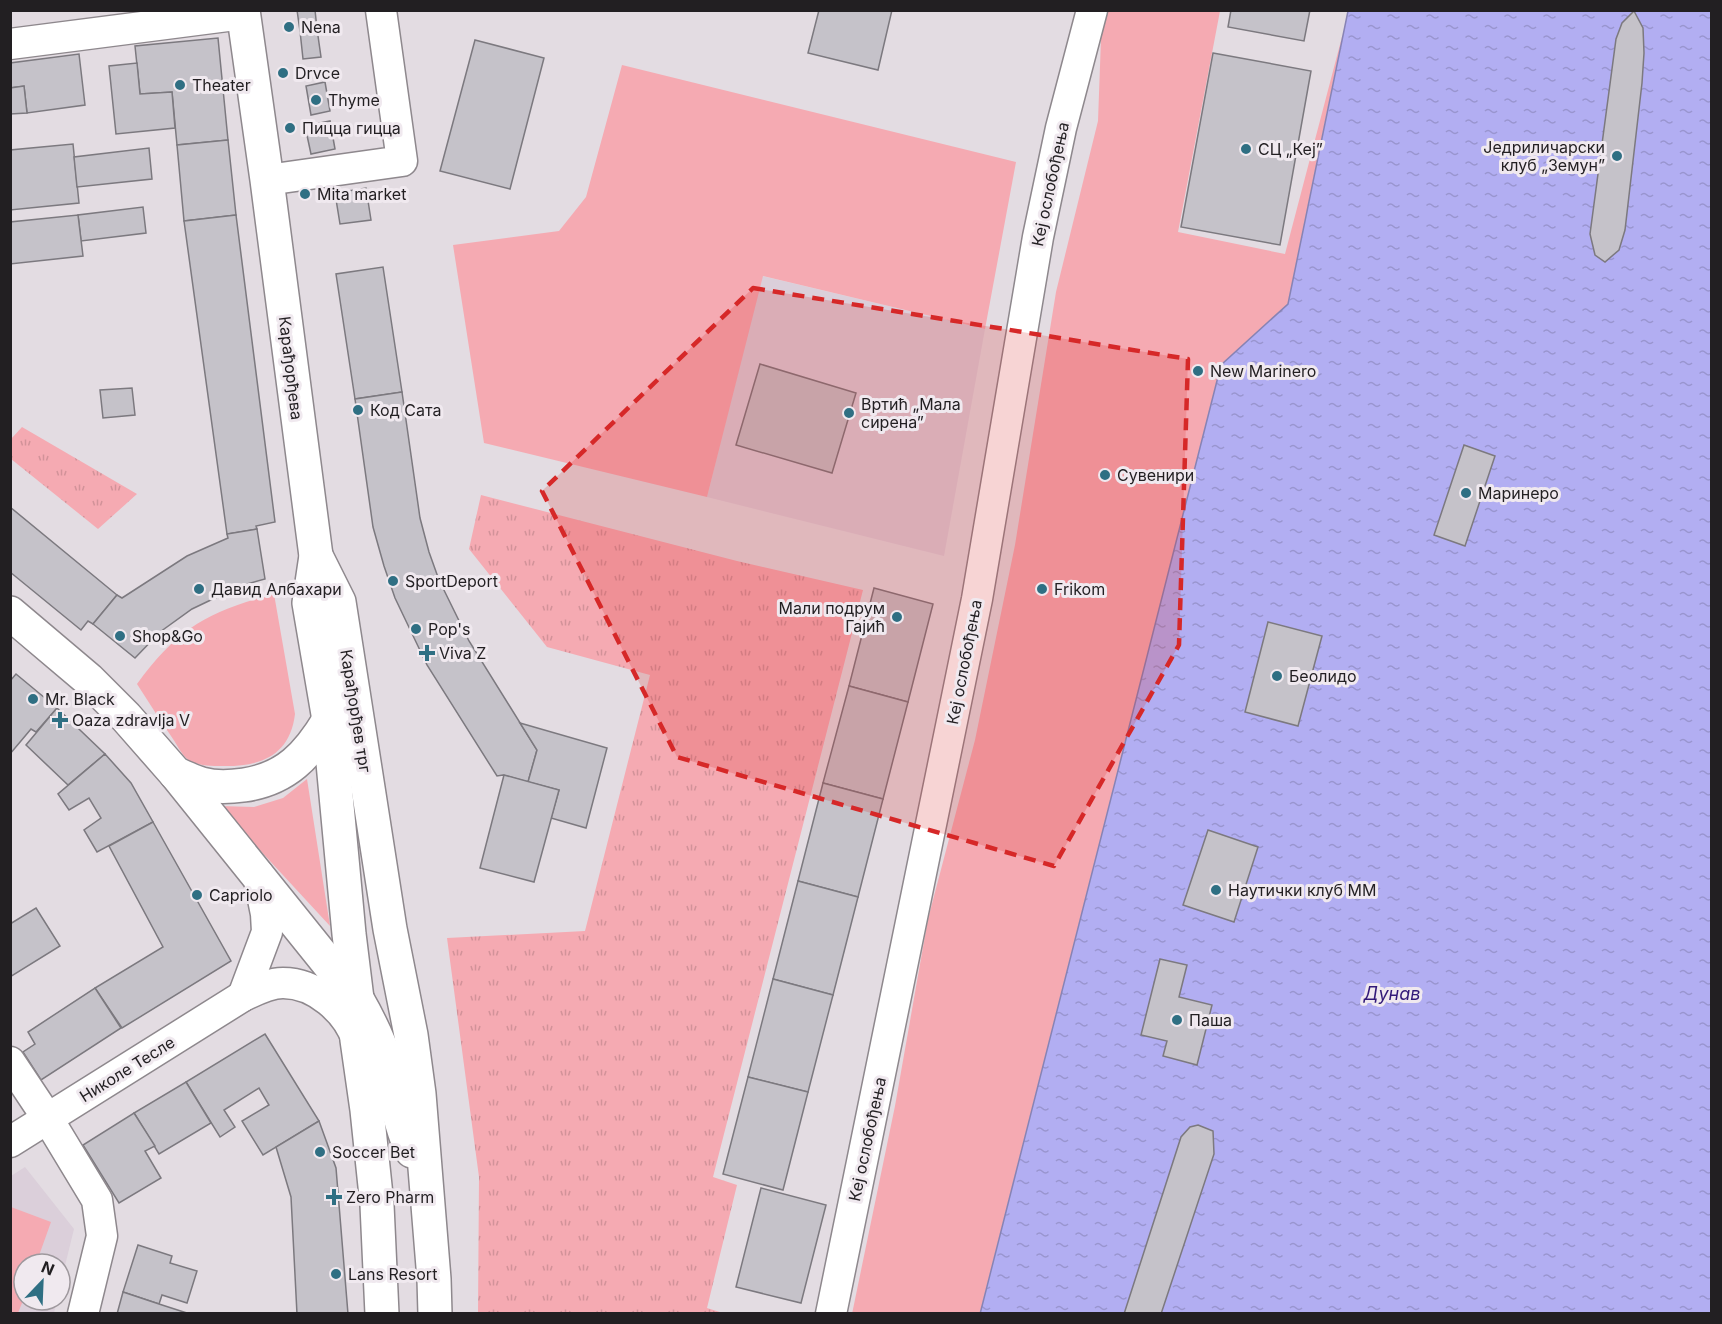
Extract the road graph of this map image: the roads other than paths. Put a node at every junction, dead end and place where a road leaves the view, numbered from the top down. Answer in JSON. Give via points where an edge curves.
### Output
{"nodes":[{"id":1,"x":381,"y":10,"type":"edge"},
{"id":2,"x":1092,"y":10,"type":"edge"},
{"id":3,"x":243,"y":12,"type":"edge"},
{"id":4,"x":10,"y":44,"type":"edge"},
{"id":5,"x":267,"y":180,"type":"junction"},
{"id":6,"x":316,"y":556,"type":"junction"},
{"id":7,"x":10,"y":613,"type":"edge"},
{"id":8,"x":328,"y":720,"type":"junction"},
{"id":9,"x":176,"y":774,"type":"junction"},
{"id":10,"x":258,"y":874,"type":"junction"},
{"id":11,"x":243,"y":996,"type":"junction"},
{"id":12,"x":357,"y":999,"type":"junction"},
{"id":13,"x":357,"y":1040,"type":"junction"},
{"id":14,"x":10,"y":1062,"type":"edge"},
{"id":15,"x":48,"y":1119,"type":"junction"},
{"id":16,"x":10,"y":1142,"type":"edge"},
{"id":17,"x":427,"y":1183,"type":"junction"},
{"id":18,"x":83,"y":1314,"type":"edge"},
{"id":19,"x":382,"y":1314,"type":"edge"},
{"id":20,"x":435,"y":1314,"type":"edge"},
{"id":21,"x":831,"y":1314,"type":"edge"}],
"edges":[{"from":1,"to":5,"type":"street","via":[[402,161]]},
{"from":2,"to":21,"type":"street","name":"Кеј ослобођења","via":[[1038,237],[977,599]]},
{"from":3,"to":4,"type":"street"},
{"from":3,"to":5,"type":"main road","name":"Карађорђева"},
{"from":5,"to":6,"type":"main road","name":"Карађорђева"},
{"from":6,"to":8,"type":"main road","name":"Карађорђев трг","via":[[309,603]]},
{"from":6,"to":17,"type":"main road","name":"Карађорђев трг","via":[[339,602],[390,929],[411,1035]]},
{"from":7,"to":9,"type":"main road","via":[[103,694]]},
{"from":8,"to":9,"type":"main road","via":[[295,764],[273,778],[218,787]]},
{"from":8,"to":12,"type":"main road","name":"Карађорђев трг"},
{"from":9,"to":10,"type":"main road"},
{"from":10,"to":11,"type":"street","via":[[267,932]]},
{"from":10,"to":12,"type":"main road"},
{"from":11,"to":13,"type":"street","name":"Николе Тесле","via":[[267,985],[284,983],[314,992],[338,1009],[352,1025]]},
{"from":11,"to":15,"type":"street","name":"Николе Тесле"},
{"from":12,"to":13,"type":"main road","name":"Карађорђев трг"},
{"from":12,"to":17,"type":"main road","via":[[381,1048],[406,1137]]},
{"from":13,"to":19,"type":"main road","name":"Карађорђев трг","via":[[377,1205]]},
{"from":14,"to":15,"type":"street"},
{"from":15,"to":16,"type":"street","name":"Николе Тесле"},
{"from":15,"to":18,"type":"street","via":[[97,1200],[102,1236]]},
{"from":17,"to":20,"type":"main road","name":"Карађорђев трг"}]}
